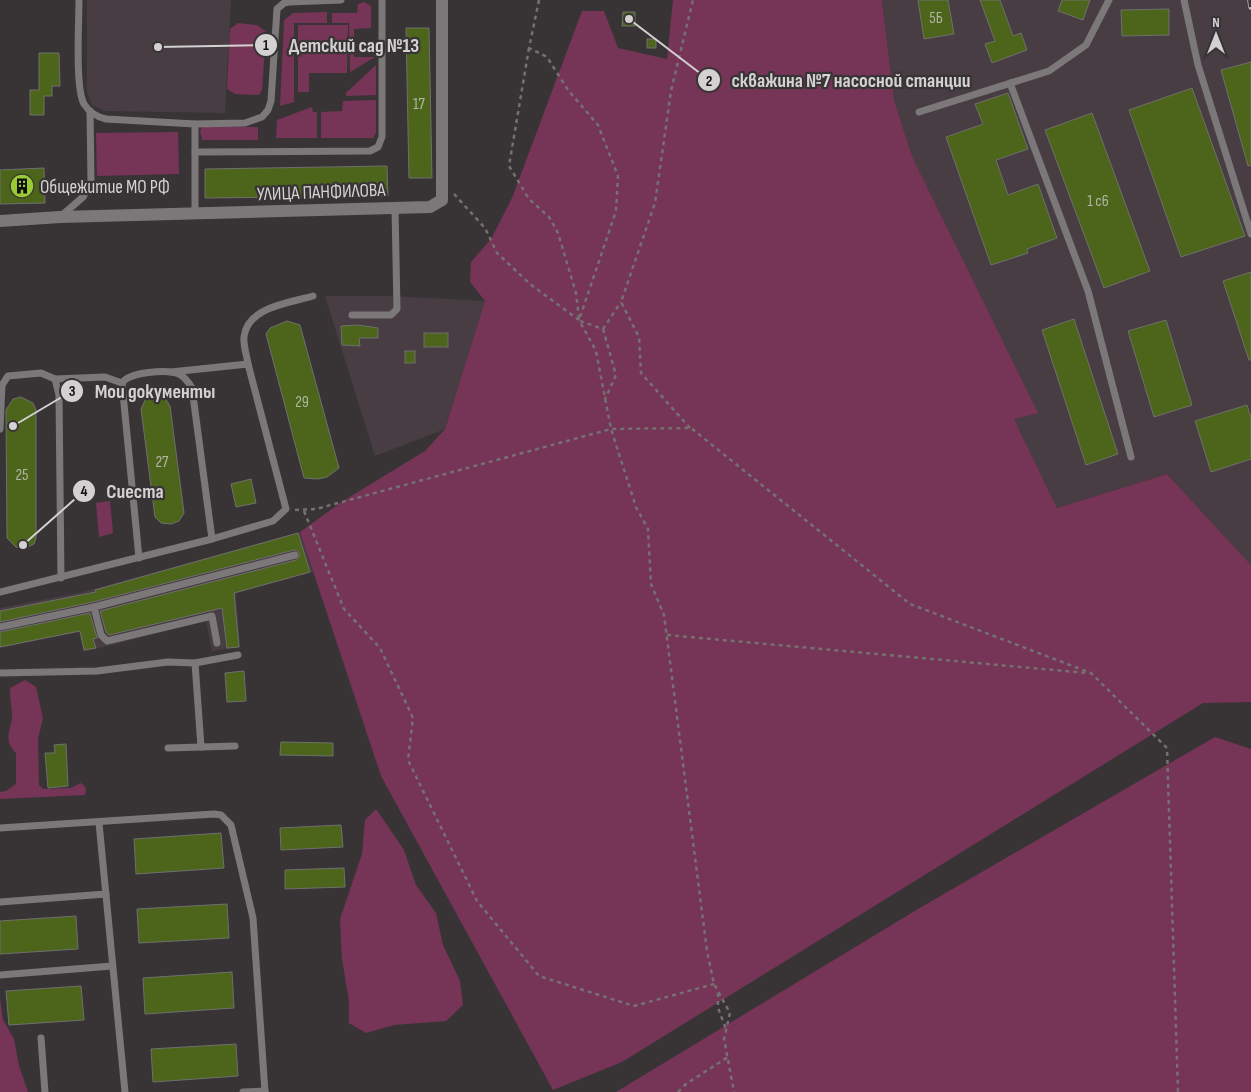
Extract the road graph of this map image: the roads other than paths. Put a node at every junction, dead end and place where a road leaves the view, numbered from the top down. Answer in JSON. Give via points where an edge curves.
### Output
{"nodes":[{"id":1,"x":79,"y":0,"type":"edge"},
{"id":2,"x":341,"y":0,"type":"edge"},
{"id":3,"x":382,"y":0,"type":"edge"},
{"id":4,"x":442,"y":0,"type":"edge"},
{"id":5,"x":1109,"y":0,"type":"edge"},
{"id":6,"x":1184,"y":0,"type":"edge"},
{"id":7,"x":1010,"y":83,"type":"junction"},
{"id":8,"x":90,"y":111,"type":"junction"},
{"id":9,"x":919,"y":112,"type":"dead end"},
{"id":10,"x":195,"y":124,"type":"junction"},
{"id":11,"x":195,"y":152,"type":"junction"},
{"id":12,"x":395,"y":208,"type":"junction"},
{"id":13,"x":195,"y":213,"type":"junction"},
{"id":14,"x":60,"y":217,"type":"junction"},
{"id":15,"x":0,"y":221,"type":"edge"},
{"id":16,"x":1251,"y":234,"type":"edge"},
{"id":17,"x":313,"y":296,"type":"dead end"},
{"id":18,"x":352,"y":315,"type":"dead end"},
{"id":19,"x":248,"y":364,"type":"junction"},
{"id":20,"x":171,"y":372,"type":"junction"},
{"id":21,"x":55,"y":379,"type":"junction"},
{"id":22,"x":122,"y":382,"type":"junction"},
{"id":23,"x":0,"y":429,"type":"edge"},
{"id":24,"x":1131,"y":456,"type":"dead end"},
{"id":25,"x":212,"y":539,"type":"junction"},
{"id":26,"x":295,"y":555,"type":"dead end"},
{"id":27,"x":139,"y":558,"type":"junction"},
{"id":28,"x":61,"y":578,"type":"junction"},
{"id":29,"x":0,"y":592,"type":"edge"},
{"id":30,"x":94,"y":607,"type":"junction"},
{"id":31,"x":0,"y":626,"type":"edge"},
{"id":32,"x":217,"y":643,"type":"dead end"},
{"id":33,"x":238,"y":655,"type":"dead end"},
{"id":34,"x":194,"y":663,"type":"junction"},
{"id":35,"x":0,"y":673,"type":"edge"},
{"id":36,"x":234,"y":746,"type":"dead end"},
{"id":37,"x":201,"y":747,"type":"junction"},
{"id":38,"x":168,"y":748,"type":"dead end"},
{"id":39,"x":99,"y":823,"type":"junction"},
{"id":40,"x":0,"y":828,"type":"edge"},
{"id":41,"x":106,"y":894,"type":"junction"},
{"id":42,"x":0,"y":902,"type":"edge"},
{"id":43,"x":112,"y":966,"type":"junction"},
{"id":44,"x":0,"y":975,"type":"edge"},
{"id":45,"x":41,"y":1038,"type":"dead end"},
{"id":46,"x":265,"y":1091,"type":"edge"},
{"id":47,"x":45,"y":1092,"type":"edge"},
{"id":48,"x":125,"y":1092,"type":"edge"},
{"id":49,"x":243,"y":1092,"type":"edge"}],
"edges":[{"from":1,"to":8,"type":"lane","via":[[80,92]]},
{"from":2,"to":10,"type":"lane","via":[[289,2],[278,9],[271,100],[262,117],[245,123]]},
{"from":3,"to":11,"type":"lane","via":[[382,137],[378,147],[370,151]]},
{"from":4,"to":12,"type":"street","name":"УЛИЦА ПАНФИЛОВА","via":[[442,200],[430,207]]},
{"from":5,"to":7,"type":"lane","via":[[1086,44],[1049,71]]},
{"from":6,"to":16,"type":"lane","via":[[1198,65]]},
{"from":7,"to":9,"type":"lane"},
{"from":7,"to":24,"type":"lane","via":[[1088,291]]},
{"from":8,"to":10,"type":"lane","via":[[106,119]]},
{"from":8,"to":14,"type":"lane","via":[[91,182],[83,197]]},
{"from":10,"to":11,"type":"lane"},
{"from":11,"to":13,"type":"lane"},
{"from":12,"to":13,"type":"street","name":"УЛИЦА ПАНФИЛОВА"},
{"from":12,"to":18,"type":"lane","via":[[397,309],[391,315]]},
{"from":13,"to":14,"type":"street","name":"УЛИЦА ПАНФИЛОВА"},
{"from":14,"to":15,"type":"street","name":"УЛИЦА ПАНФИЛОВА"},
{"from":17,"to":19,"type":"lane","via":[[260,313],[247,323],[243,339]]},
{"from":19,"to":20,"type":"lane"},
{"from":19,"to":25,"type":"lane","via":[[286,509],[273,521]]},
{"from":20,"to":22,"type":"lane","via":[[133,375]]},
{"from":20,"to":25,"type":"lane","via":[[180,375],[192,388]]},
{"from":21,"to":22,"type":"lane","via":[[105,377]]},
{"from":21,"to":23,"type":"lane","via":[[41,373],[8,376],[2,385]]},
{"from":21,"to":28,"type":"lane","via":[[59,395]]},
{"from":22,"to":27,"type":"lane"},
{"from":25,"to":27,"type":"lane"},
{"from":26,"to":30,"type":"lane"},
{"from":27,"to":28,"type":"lane"},
{"from":28,"to":29,"type":"lane"},
{"from":30,"to":31,"type":"lane"},
{"from":30,"to":32,"type":"lane","via":[[100,635],[107,641],[212,616]]},
{"from":33,"to":34,"type":"lane"},
{"from":34,"to":35,"type":"lane","via":[[168,662],[97,671]]},
{"from":34,"to":37,"type":"lane"},
{"from":36,"to":37,"type":"lane"},
{"from":37,"to":38,"type":"lane"},
{"from":39,"to":40,"type":"lane"},
{"from":39,"to":41,"type":"lane"},
{"from":39,"to":46,"type":"lane","via":[[214,814],[221,815],[231,825],[253,918]]},
{"from":41,"to":42,"type":"lane"},
{"from":41,"to":43,"type":"lane"},
{"from":43,"to":44,"type":"lane"},
{"from":43,"to":48,"type":"lane"},
{"from":45,"to":47,"type":"lane"},
{"from":46,"to":49,"type":"lane"}]}
